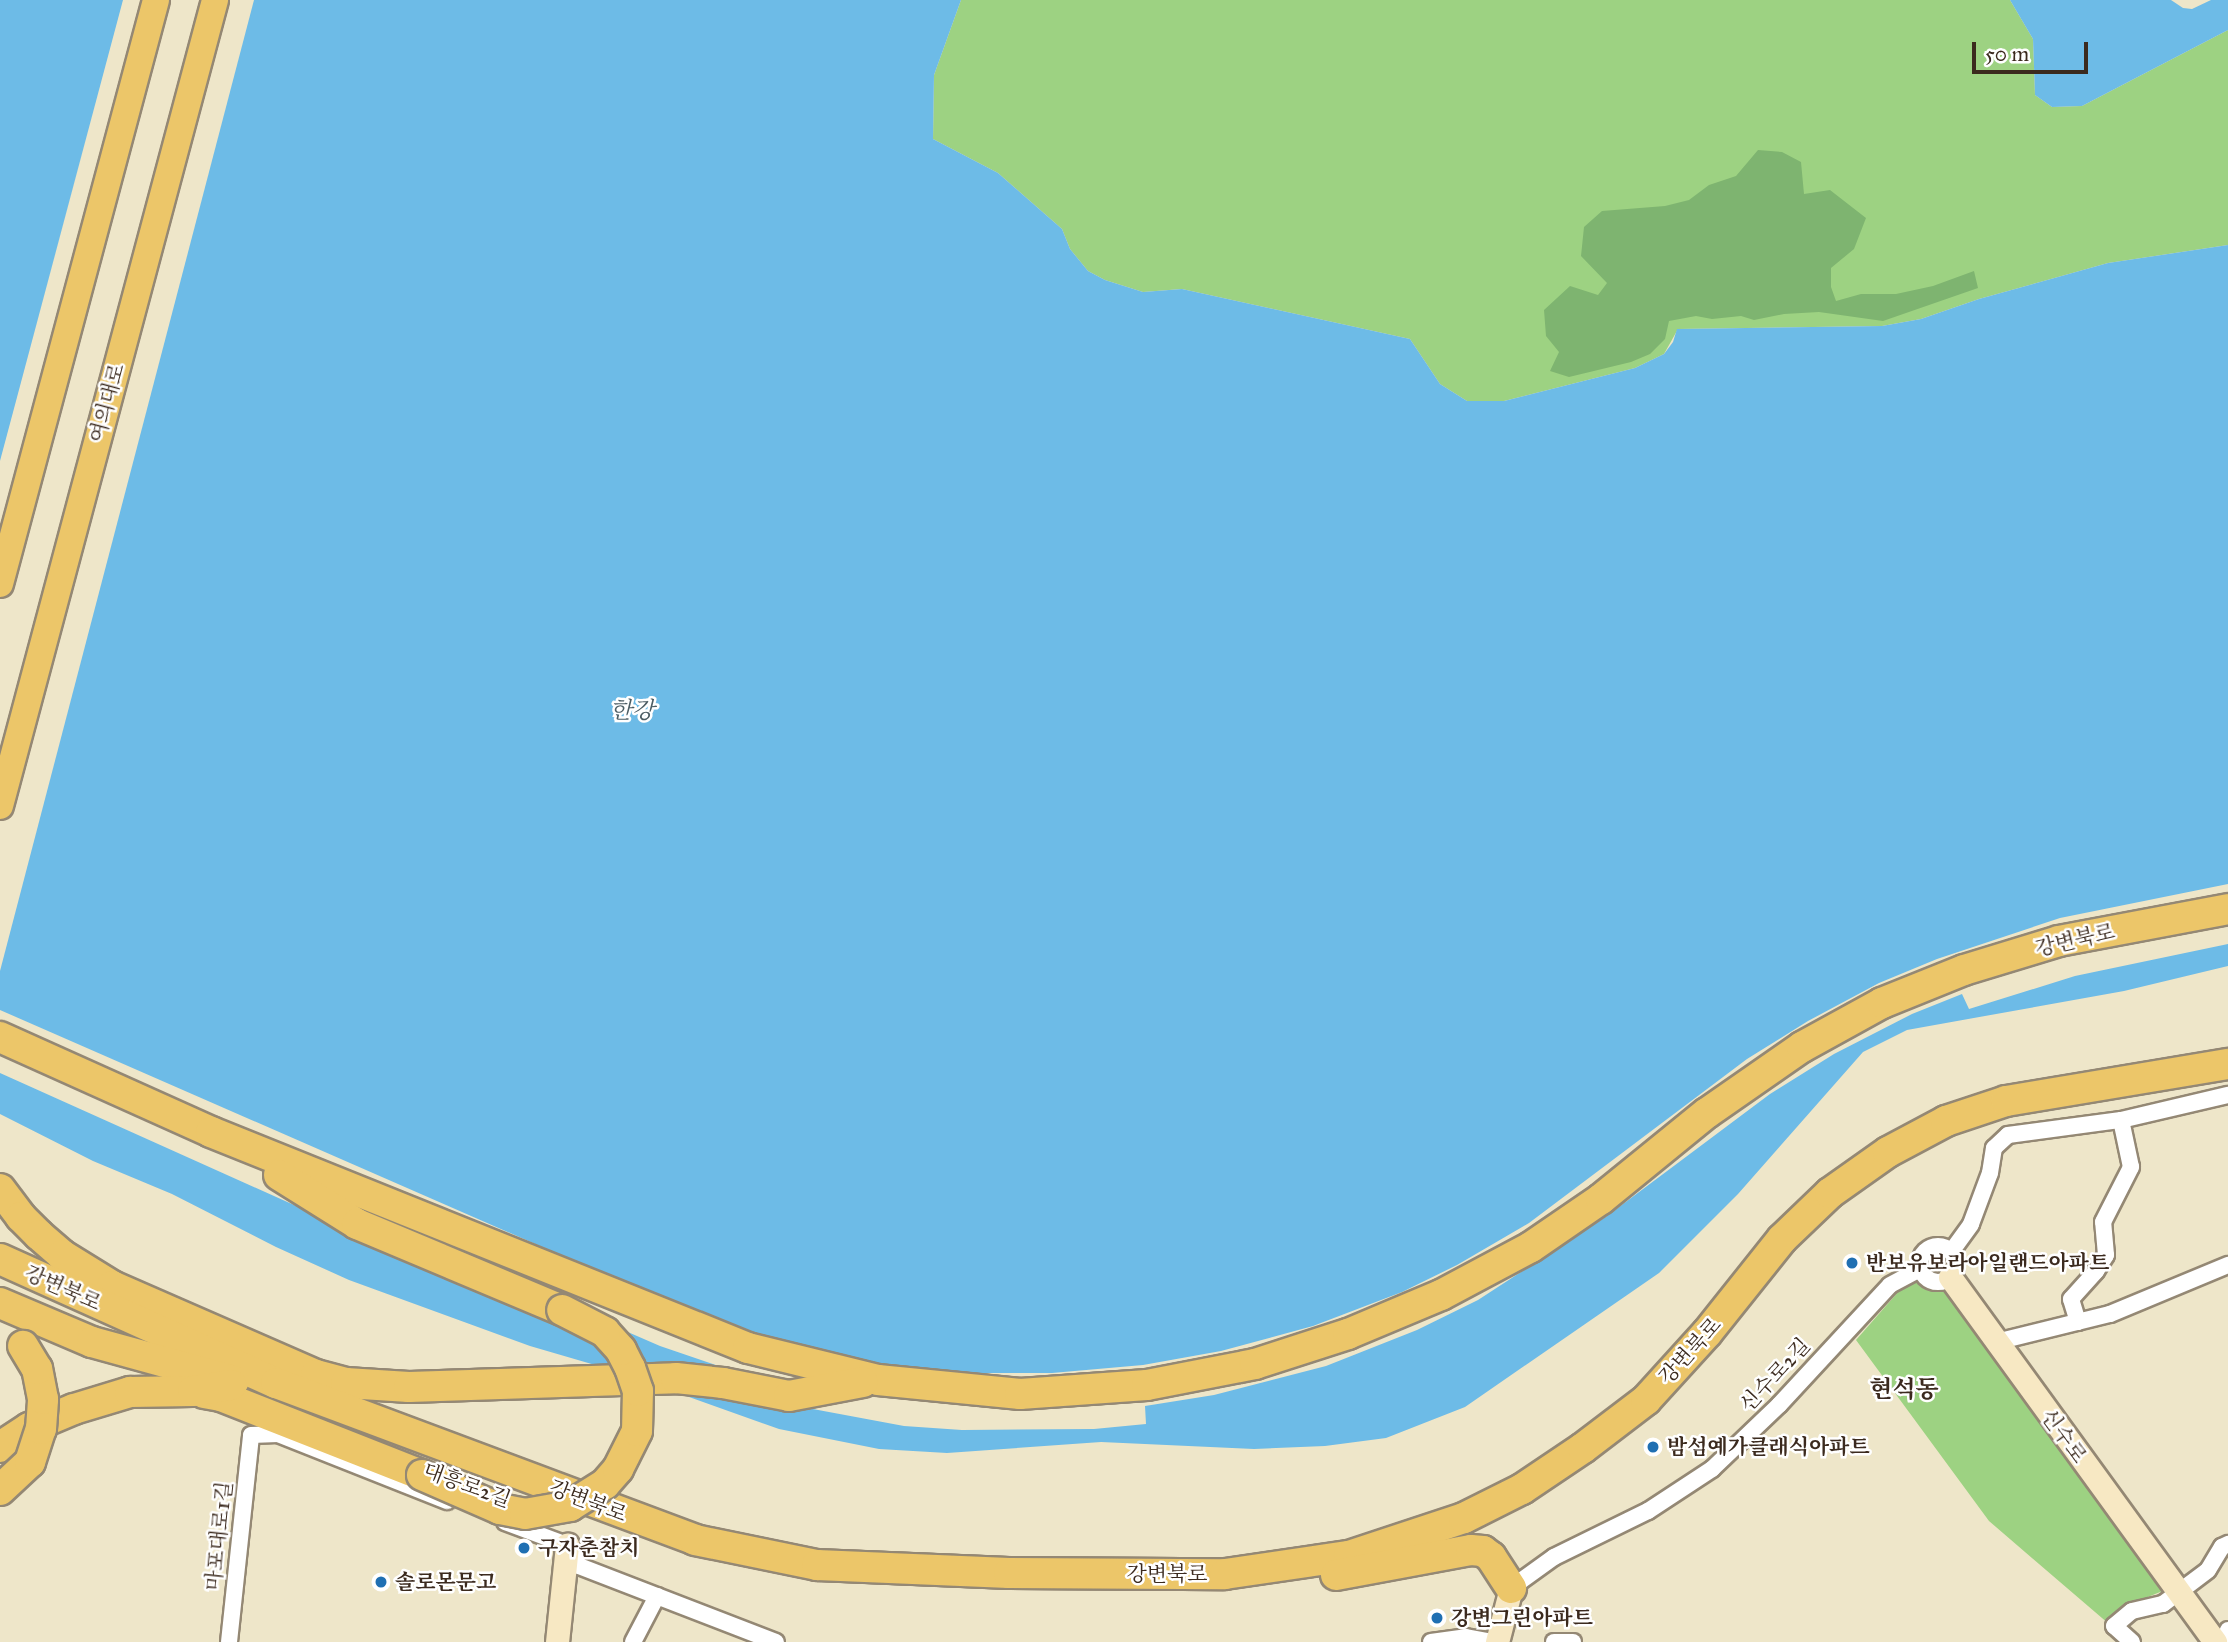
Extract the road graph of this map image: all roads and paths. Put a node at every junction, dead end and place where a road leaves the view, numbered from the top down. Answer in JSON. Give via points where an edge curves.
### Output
{"nodes":[{"id":1,"x":156,"y":0,"type":"edge"},
{"id":2,"x":215,"y":0,"type":"edge"},
{"id":3,"x":0,"y":583,"type":"edge"},
{"id":4,"x":0,"y":806,"type":"edge"},
{"id":5,"x":2228,"y":909,"type":"edge"},
{"id":6,"x":5,"y":1040,"type":"edge"},
{"id":7,"x":2228,"y":1064,"type":"edge"},
{"id":8,"x":2228,"y":1095,"type":"edge"},
{"id":9,"x":2121,"y":1120,"type":"junction"},
{"id":10,"x":211,"y":1132,"type":"junction"},
{"id":11,"x":0,"y":1189,"type":"edge"},
{"id":12,"x":1951,"y":1252,"type":"junction"},
{"id":13,"x":0,"y":1259,"type":"edge"},
{"id":14,"x":2228,"y":1265,"type":"edge"},
{"id":15,"x":1920,"y":1269,"type":"junction"},
{"id":16,"x":1950,"y":1277,"type":"junction"},
{"id":17,"x":0,"y":1303,"type":"edge"},
{"id":18,"x":0,"y":1321,"type":"edge"},
{"id":19,"x":2078,"y":1322,"type":"junction"},
{"id":20,"x":1996,"y":1342,"type":"junction"},
{"id":21,"x":878,"y":1380,"type":"junction"},
{"id":22,"x":276,"y":1383,"type":"junction"},
{"id":23,"x":244,"y":1384,"type":"junction"},
{"id":24,"x":193,"y":1391,"type":"junction"},
{"id":25,"x":251,"y":1435,"type":"joint"},
{"id":26,"x":0,"y":1447,"type":"edge"},
{"id":27,"x":0,"y":1490,"type":"edge"},
{"id":28,"x":2228,"y":1544,"type":"edge"},
{"id":29,"x":568,"y":1545,"type":"junction"},
{"id":30,"x":2221,"y":1561,"type":"edge"},
{"id":31,"x":1278,"y":1568,"type":"junction"},
{"id":32,"x":1511,"y":1588,"type":"junction"},
{"id":33,"x":2179,"y":1592,"type":"junction"},
{"id":34,"x":657,"y":1596,"type":"junction"},
{"id":35,"x":2228,"y":1630,"type":"edge"},
{"id":36,"x":229,"y":1642,"type":"edge"},
{"id":37,"x":557,"y":1642,"type":"edge"},
{"id":38,"x":634,"y":1642,"type":"edge"},
{"id":39,"x":776,"y":1642,"type":"edge"},
{"id":40,"x":1431,"y":1642,"type":"edge"},
{"id":41,"x":1494,"y":1642,"type":"edge"},
{"id":42,"x":1554,"y":1642,"type":"edge"},
{"id":43,"x":1573,"y":1642,"type":"edge"},
{"id":44,"x":2132,"y":1642,"type":"edge"},
{"id":45,"x":2214,"y":1642,"type":"edge"},
{"id":46,"x":2223,"y":1642,"type":"edge"}],
"edges":[{"from":1,"to":3,"type":"main road"},
{"from":2,"to":4,"type":"main road","name":"여의대로"},
{"from":5,"to":21,"type":"highway","name":"강변북로","via":[[2059,941],[1964,970],[1882,1003],[1802,1047],[1707,1113],[1601,1199],[1531,1247],[1441,1295],[1349,1334],[1255,1364],[1147,1385],[1020,1394]]},
{"from":6,"to":10,"type":"highway","name":"강변북로"},
{"from":7,"to":31,"type":"highway","name":"강변북로","via":[[2006,1101],[1946,1121],[1888,1152],[1830,1193],[1782,1239],[1646,1400],[1522,1489],[1464,1518],[1349,1556]]},
{"from":8,"to":9,"type":"street"},
{"from":9,"to":12,"type":"street","via":[[2008,1135],[1994,1148],[1971,1224]]},
{"from":9,"to":19,"type":"street","via":[[2131,1167],[2103,1222],[2106,1255],[2071,1299]]},
{"from":10,"to":21,"type":"highway","name":"강변북로","via":[[748,1348]]},
{"from":10,"to":24,"type":"highway","bridge":true,"via":[[357,1224],[605,1332],[621,1350],[638,1391],[637,1431],[618,1469],[589,1496],[570,1506],[525,1514],[500,1509],[221,1396]]},
{"from":11,"to":21,"type":"highway","via":[[21,1217],[62,1255],[112,1286],[316,1375],[346,1383],[452,1387],[676,1378],[789,1396]]},
{"from":12,"to":15,"type":"street","via":[[1929,1249],[1921,1258]]},
{"from":12,"to":16,"type":"street","via":[[1956,1262]]},
{"from":13,"to":22,"type":"highway","name":"강변북로"},
{"from":14,"to":19,"type":"street","via":[[2110,1314]]},
{"from":15,"to":16,"type":"street","via":[[1930,1281]]},
{"from":15,"to":32,"type":"street","name":"신수로2길","via":[[1890,1285],[1779,1405],[1712,1469],[1648,1511],[1554,1558]]},
{"from":16,"to":20,"type":"street","name":"신수로"},
{"from":17,"to":23,"type":"highway","via":[[92,1342]]},
{"from":18,"to":27,"type":"highway","bridge":true,"via":[[37,1370],[43,1399],[41,1429],[30,1462]]},
{"from":19,"to":20,"type":"street"},
{"from":20,"to":33,"type":"street","name":"신수로"},
{"from":22,"to":23,"type":"highway"},
{"from":22,"to":31,"type":"highway","name":"강변북로","via":[[638,1520],[752,1554],[817,1565],[996,1573],[1224,1574]]},
{"from":23,"to":24,"type":"highway"},
{"from":24,"to":26,"type":"highway","via":[[130,1392],[29,1428]]},
{"from":25,"to":29,"type":"street","name":"대흥로2길","via":[[278,1434]]},
{"from":25,"to":36,"type":"street","name":"마포대로1길"},
{"from":28,"to":30,"type":"street"},
{"from":29,"to":34,"type":"street","name":"대흥로2길","via":[[579,1566]]},
{"from":29,"to":37,"type":"street"},
{"from":30,"to":33,"type":"street"},
{"from":31,"to":32,"type":"highway","via":[[1306,1576],[1348,1575],[1483,1551]]},
{"from":32,"to":41,"type":"street"},
{"from":33,"to":44,"type":"street","via":[[2163,1604],[2132,1611],[2114,1626]]},
{"from":33,"to":45,"type":"street","name":"신수로"},
{"from":34,"to":38,"type":"street"},
{"from":34,"to":39,"type":"street","name":"대흥로2길"},
{"from":35,"to":46,"type":"street"},
{"from":40,"to":41,"type":"street","via":[[1466,1637]]},
{"from":42,"to":43,"type":"street"}]}
